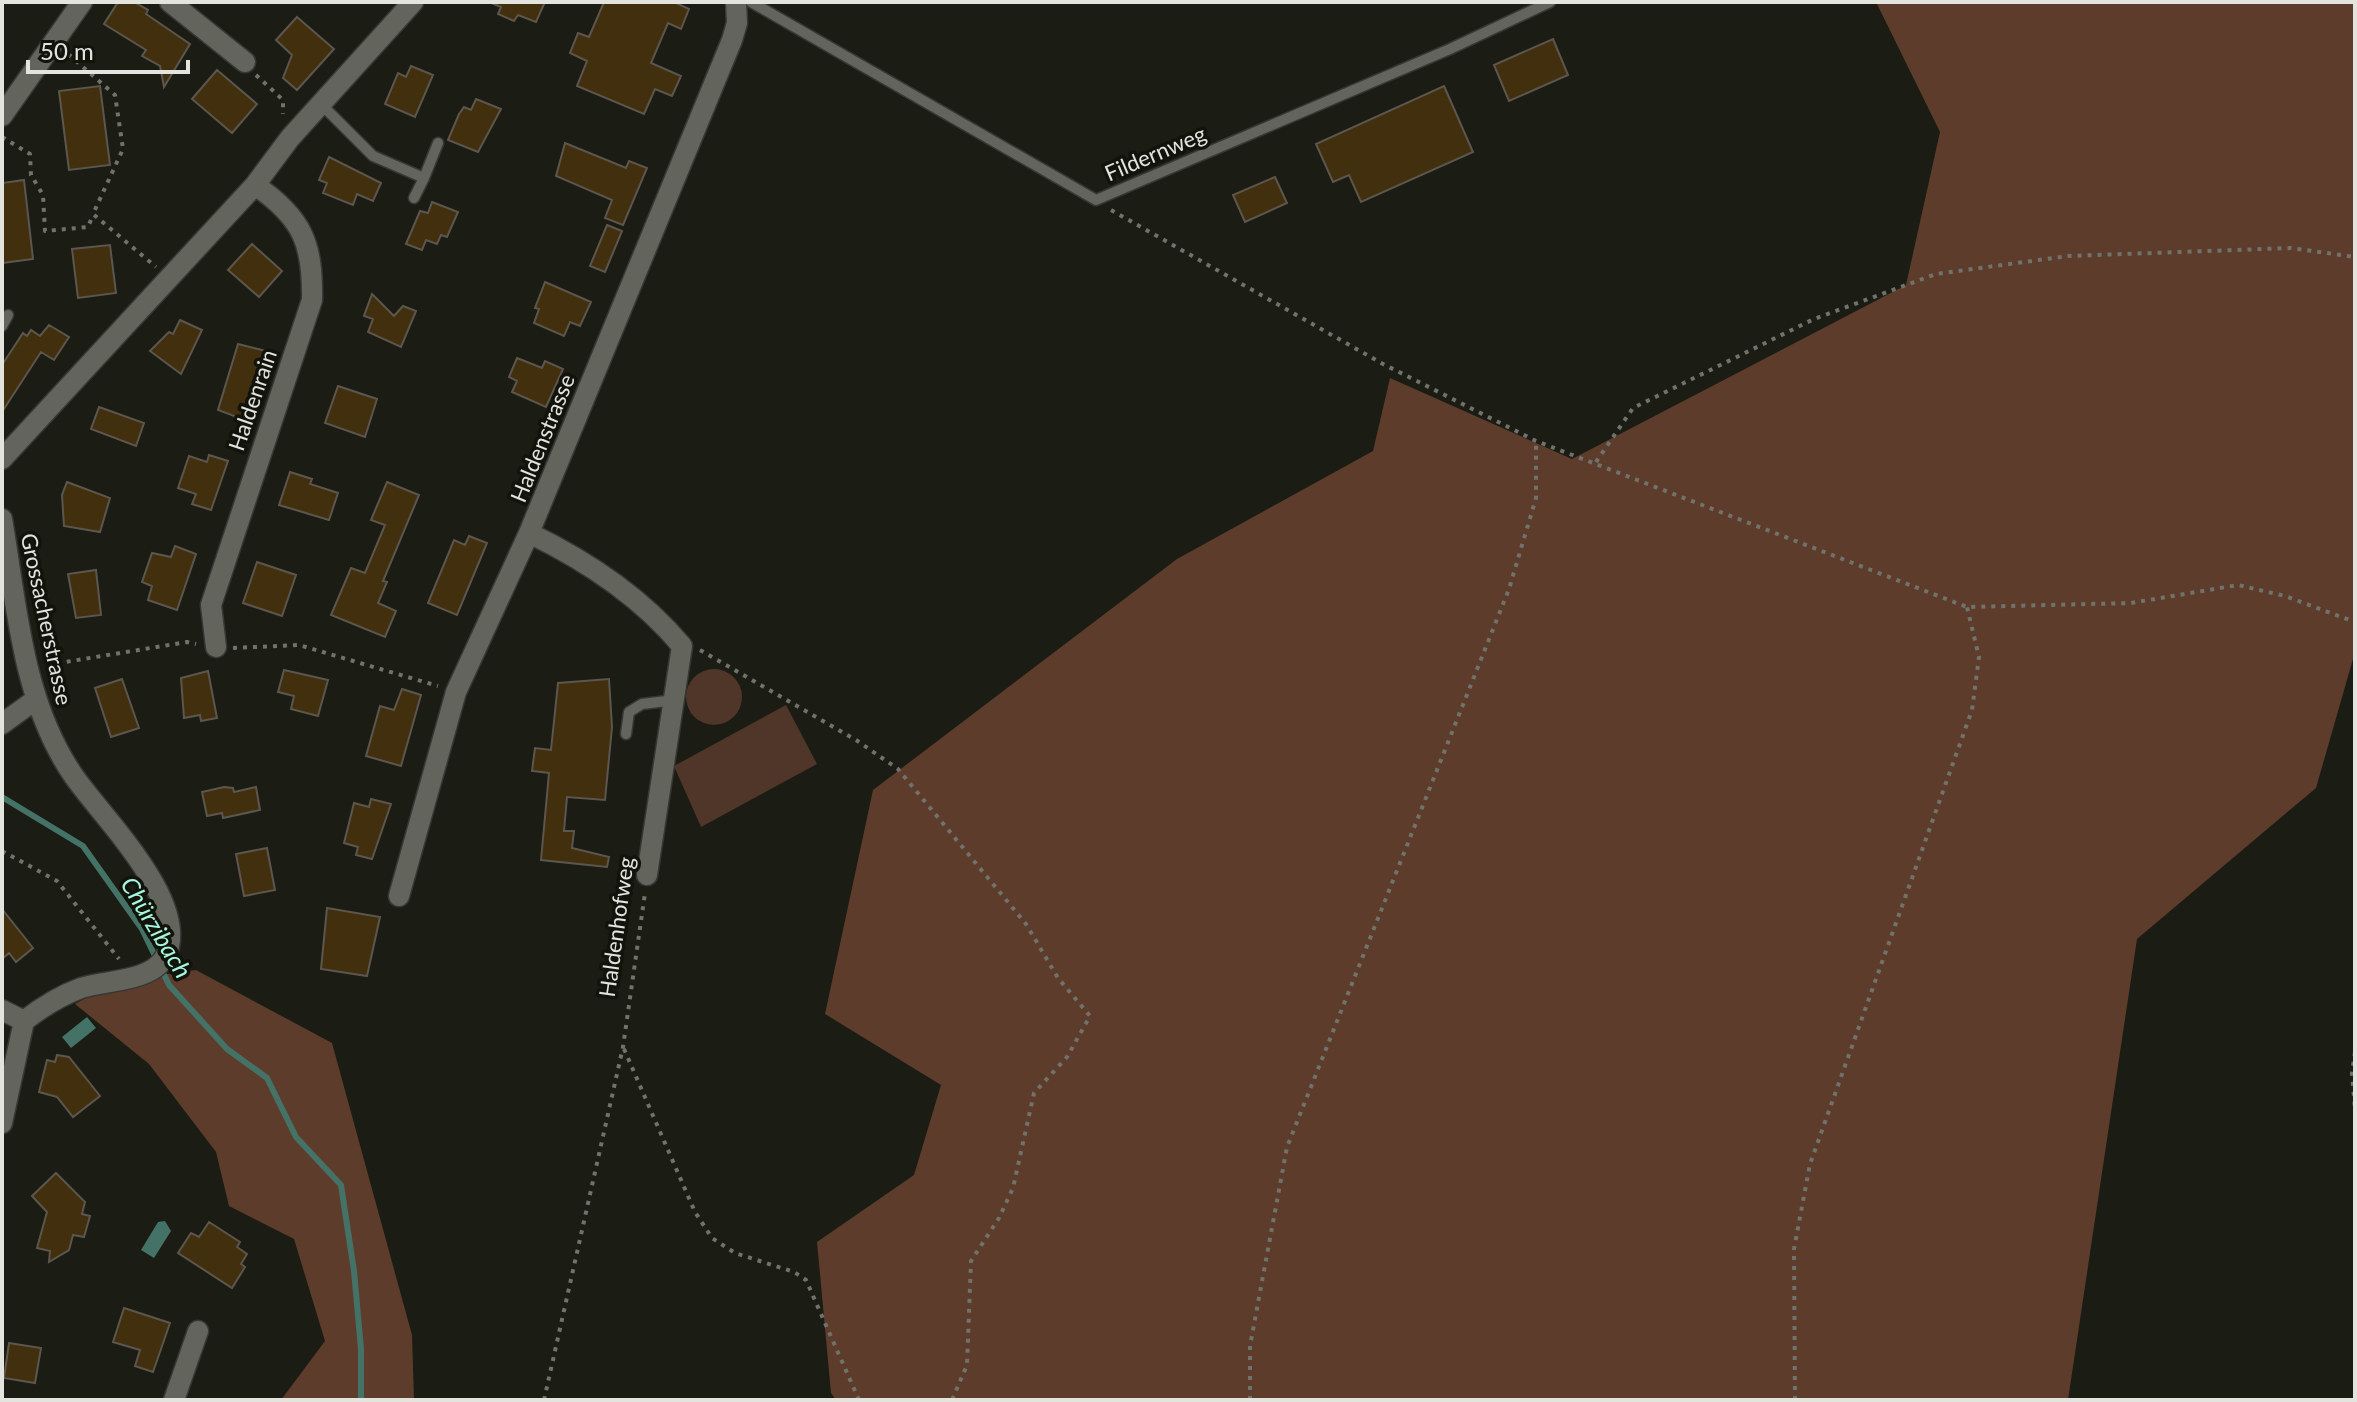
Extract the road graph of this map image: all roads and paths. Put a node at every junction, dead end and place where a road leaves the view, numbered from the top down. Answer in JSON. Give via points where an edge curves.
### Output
{"nodes":[{"id":1,"x":82,"y":2,"type":"edge"},
{"id":2,"x":170,"y":2,"type":"edge"},
{"id":3,"x":413,"y":2,"type":"edge"},
{"id":4,"x":736,"y":2,"type":"edge"},
{"id":5,"x":751,"y":2,"type":"edge"},
{"id":6,"x":1550,"y":2,"type":"edge"},
{"id":7,"x":54,"y":42,"type":"junction"},
{"id":8,"x":245,"y":62,"type":"joint"},
{"id":9,"x":321,"y":104,"type":"junction"},
{"id":10,"x":2,"y":116,"type":"edge"},
{"id":11,"x":2,"y":137,"type":"edge"},
{"id":12,"x":290,"y":138,"type":"junction"},
{"id":13,"x":438,"y":143,"type":"dead end"},
{"id":14,"x":424,"y":178,"type":"junction"},
{"id":15,"x":255,"y":185,"type":"junction"},
{"id":16,"x":414,"y":198,"type":"dead end"},
{"id":17,"x":1096,"y":200,"type":"junction"},
{"id":18,"x":93,"y":214,"type":"junction"},
{"id":19,"x":2355,"y":257,"type":"edge"},
{"id":20,"x":169,"y":277,"type":"junction"},
{"id":21,"x":1536,"y":441,"type":"junction"},
{"id":22,"x":2,"y":459,"type":"edge"},
{"id":23,"x":1596,"y":462,"type":"junction"},
{"id":24,"x":2,"y":519,"type":"edge"},
{"id":25,"x":529,"y":533,"type":"junction"},
{"id":26,"x":1967,"y":607,"type":"junction"},
{"id":27,"x":2355,"y":622,"type":"edge"},
{"id":28,"x":682,"y":646,"type":"junction"},
{"id":29,"x":216,"y":647,"type":"junction"},
{"id":30,"x":28,"y":669,"type":"junction"},
{"id":31,"x":456,"y":692,"type":"junction"},
{"id":32,"x":35,"y":700,"type":"junction"},
{"id":33,"x":675,"y":700,"type":"junction"},
{"id":34,"x":2,"y":724,"type":"edge"},
{"id":35,"x":626,"y":734,"type":"dead end"},
{"id":36,"x":2,"y":851,"type":"edge"},
{"id":37,"x":647,"y":875,"type":"joint"},
{"id":38,"x":399,"y":896,"type":"dead end"},
{"id":39,"x":132,"y":977,"type":"junction"},
{"id":40,"x":2,"y":1010,"type":"edge"},
{"id":41,"x":24,"y":1021,"type":"junction"},
{"id":42,"x":623,"y":1047,"type":"junction"},
{"id":43,"x":2355,"y":1052,"type":"edge"},
{"id":44,"x":2355,"y":1110,"type":"edge"},
{"id":45,"x":2,"y":1123,"type":"edge"},
{"id":46,"x":198,"y":1331,"type":"dead end"},
{"id":47,"x":174,"y":1400,"type":"edge"},
{"id":48,"x":544,"y":1400,"type":"edge"},
{"id":49,"x":859,"y":1400,"type":"edge"},
{"id":50,"x":952,"y":1400,"type":"edge"},
{"id":51,"x":1250,"y":1400,"type":"edge"},
{"id":52,"x":1795,"y":1400,"type":"edge"}],
"edges":[{"from":1,"to":7,"type":"street"},
{"from":2,"to":8,"type":"street"},
{"from":3,"to":9,"type":"street"},
{"from":4,"to":25,"type":"street","name":"Haldenstrasse","via":[[732,40]]},
{"from":5,"to":17,"type":"lane","name":"Fildernweg"},
{"from":6,"to":17,"type":"lane","name":"Fildernweg"},
{"from":7,"to":10,"type":"street"},
{"from":7,"to":18,"type":"path","via":[[115,95],[123,149]]},
{"from":8,"to":12,"type":"path","via":[[283,100],[282,129]]},
{"from":9,"to":12,"type":"street"},
{"from":9,"to":14,"type":"lane","via":[[373,156]]},
{"from":11,"to":18,"type":"path","via":[[30,154],[31,175],[43,195],[45,231],[88,227]]},
{"from":12,"to":15,"type":"street"},
{"from":13,"to":14,"type":"lane"},
{"from":14,"to":16,"type":"lane"},
{"from":15,"to":20,"type":"street"},
{"from":15,"to":29,"type":"street","name":"Haldenrain","via":[[299,225],[313,262],[312,300],[211,605]]},
{"from":17,"to":21,"type":"path","via":[[1383,364]]},
{"from":18,"to":20,"type":"path"},
{"from":19,"to":23,"type":"path","via":[[2291,248],[2068,256],[1936,274],[1814,319],[1633,408]]},
{"from":20,"to":22,"type":"street"},
{"from":21,"to":23,"type":"path"},
{"from":21,"to":51,"type":"path","via":[[1536,498],[1509,589],[1287,1147],[1250,1346]]},
{"from":23,"to":26,"type":"path"},
{"from":24,"to":30,"type":"street","name":"Grossacherstrasse"},
{"from":25,"to":28,"type":"street","via":[[573,554],[663,623]]},
{"from":25,"to":31,"type":"street","name":"Haldenstrasse"},
{"from":26,"to":27,"type":"path","via":[[2131,603],[2238,585]]},
{"from":26,"to":52,"type":"path","via":[[1979,657],[1972,710],[1810,1164],[1794,1249]]},
{"from":28,"to":33,"type":"street","name":"Haldenhofweg"},
{"from":28,"to":50,"type":"path","via":[[707,652],[898,769],[1026,924],[1058,978],[1090,1016],[1067,1057],[1034,1093],[1013,1188],[971,1261],[967,1365]]},
{"from":29,"to":30,"type":"path","via":[[187,642]]},
{"from":29,"to":31,"type":"path","via":[[299,645]]},
{"from":30,"to":32,"type":"street","name":"Grossacherstrasse"},
{"from":31,"to":38,"type":"street","name":"Haldenstrasse"},
{"from":32,"to":34,"type":"street"},
{"from":32,"to":39,"type":"street","name":"Grossacherstrasse","via":[[72,774],[146,870],[171,931],[159,963]]},
{"from":33,"to":35,"type":"lane","via":[[642,704],[629,712]]},
{"from":33,"to":37,"type":"street","name":"Haldenhofweg"},
{"from":36,"to":39,"type":"path","via":[[57,881]]},
{"from":37,"to":42,"type":"path","name":"Haldenhofweg"},
{"from":39,"to":41,"type":"street","name":"Grossacherstrasse","via":[[83,987]]},
{"from":40,"to":41,"type":"street"},
{"from":41,"to":45,"type":"street"},
{"from":42,"to":48,"type":"path","name":"Haldenhofweg"},
{"from":42,"to":49,"type":"path","via":[[695,1212],[712,1238],[735,1253],[806,1280]]},
{"from":43,"to":44,"type":"path"},
{"from":46,"to":47,"type":"street"}]}
